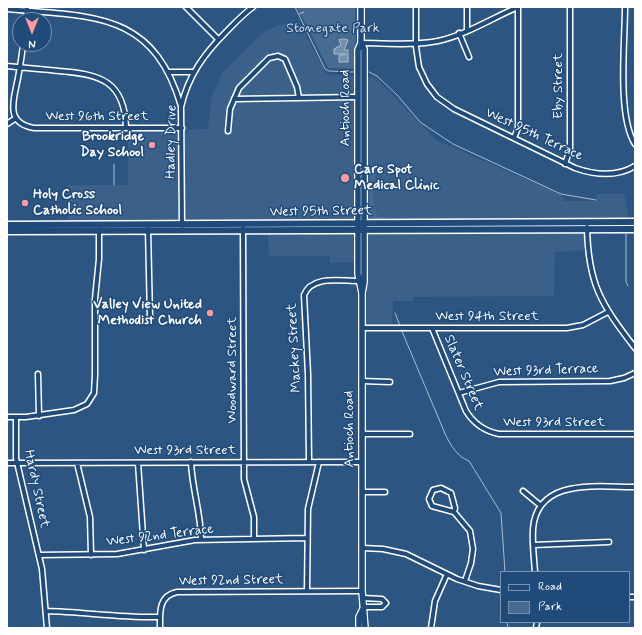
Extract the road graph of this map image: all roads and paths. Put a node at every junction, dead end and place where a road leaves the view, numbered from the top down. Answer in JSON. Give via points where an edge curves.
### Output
{"nodes":[{"id":1,"x":186,"y":7,"type":"edge"},
{"id":2,"x":254,"y":7,"type":"edge"},
{"id":3,"x":361,"y":7,"type":"edge"},
{"id":4,"x":416,"y":7,"type":"edge"},
{"id":5,"x":467,"y":7,"type":"edge"},
{"id":6,"x":518,"y":7,"type":"edge"},
{"id":7,"x":570,"y":7,"type":"edge"},
{"id":8,"x":625,"y":7,"type":"edge"},
{"id":9,"x":27,"y":9,"type":"edge"},
{"id":10,"x":7,"y":10,"type":"edge"},
{"id":11,"x":467,"y":30,"type":"junction"},
{"id":12,"x":460,"y":34,"type":"junction"},
{"id":13,"x":218,"y":39,"type":"junction"},
{"id":14,"x":361,"y":42,"type":"junction"},
{"id":15,"x":416,"y":43,"type":"junction"},
{"id":16,"x":23,"y":52,"type":"edge"},
{"id":17,"x":469,"y":57,"type":"dead end"},
{"id":18,"x":7,"y":66,"type":"edge"},
{"id":19,"x":20,"y":68,"type":"junction"},
{"id":20,"x":168,"y":72,"type":"junction"},
{"id":21,"x":193,"y":72,"type":"junction"},
{"id":22,"x":358,"y":97,"type":"junction"},
{"id":23,"x":300,"y":98,"type":"junction"},
{"id":24,"x":234,"y":99,"type":"junction"},
{"id":25,"x":181,"y":107,"type":"junction"},
{"id":26,"x":16,"y":118,"type":"junction"},
{"id":27,"x":7,"y":124,"type":"edge"},
{"id":28,"x":126,"y":128,"type":"junction"},
{"id":29,"x":182,"y":128,"type":"junction"},
{"id":30,"x":228,"y":131,"type":"dead end"},
{"id":31,"x":514,"y":138,"type":"junction"},
{"id":32,"x":635,"y":144,"type":"edge"},
{"id":33,"x":566,"y":164,"type":"junction"},
{"id":34,"x":635,"y":166,"type":"edge"},
{"id":35,"x":587,"y":222,"type":"junction"},
{"id":36,"x":635,"y":222,"type":"edge"},
{"id":37,"x":361,"y":223,"type":"junction"},
{"id":38,"x":7,"y":225,"type":"edge"},
{"id":39,"x":98,"y":225,"type":"junction"},
{"id":40,"x":148,"y":228,"type":"junction"},
{"id":41,"x":182,"y":228,"type":"junction"},
{"id":42,"x":243,"y":228,"type":"junction"},
{"id":43,"x":587,"y":229,"type":"junction"},
{"id":44,"x":635,"y":229,"type":"edge"},
{"id":45,"x":361,"y":230,"type":"junction"},
{"id":46,"x":7,"y":231,"type":"edge"},
{"id":47,"x":99,"y":232,"type":"junction"},
{"id":48,"x":358,"y":281,"type":"junction"},
{"id":49,"x":362,"y":293,"type":"junction"},
{"id":50,"x":608,"y":312,"type":"junction"},
{"id":51,"x":150,"y":318,"type":"dead end"},
{"id":52,"x":362,"y":328,"type":"junction"},
{"id":53,"x":432,"y":328,"type":"junction"},
{"id":54,"x":635,"y":348,"type":"edge"},
{"id":55,"x":635,"y":373,"type":"edge"},
{"id":56,"x":38,"y":374,"type":"dead end"},
{"id":57,"x":362,"y":381,"type":"junction"},
{"id":58,"x":390,"y":382,"type":"dead end"},
{"id":59,"x":459,"y":393,"type":"junction"},
{"id":60,"x":39,"y":416,"type":"junction"},
{"id":61,"x":7,"y":417,"type":"edge"},
{"id":62,"x":16,"y":418,"type":"junction"},
{"id":63,"x":476,"y":424,"type":"joint"},
{"id":64,"x":362,"y":434,"type":"junction"},
{"id":65,"x":410,"y":434,"type":"dead end"},
{"id":66,"x":635,"y":434,"type":"edge"},
{"id":67,"x":309,"y":461,"type":"junction"},
{"id":68,"x":190,"y":462,"type":"junction"},
{"id":69,"x":244,"y":462,"type":"junction"},
{"id":70,"x":319,"y":462,"type":"junction"},
{"id":71,"x":362,"y":462,"type":"junction"},
{"id":72,"x":7,"y":463,"type":"edge"},
{"id":73,"x":17,"y":463,"type":"junction"},
{"id":74,"x":77,"y":463,"type":"junction"},
{"id":75,"x":138,"y":463,"type":"junction"},
{"id":76,"x":635,"y":487,"type":"edge"},
{"id":77,"x":523,"y":491,"type":"dead end"},
{"id":78,"x":363,"y":492,"type":"junction"},
{"id":79,"x":385,"y":492,"type":"dead end"},
{"id":80,"x":541,"y":506,"type":"junction"},
{"id":81,"x":454,"y":512,"type":"junction"},
{"id":82,"x":307,"y":538,"type":"junction"},
{"id":83,"x":254,"y":539,"type":"junction"},
{"id":84,"x":201,"y":540,"type":"junction"},
{"id":85,"x":609,"y":542,"type":"dead end"},
{"id":86,"x":534,"y":545,"type":"junction"},
{"id":87,"x":362,"y":548,"type":"junction"},
{"id":88,"x":144,"y":550,"type":"junction"},
{"id":89,"x":91,"y":554,"type":"junction"},
{"id":90,"x":39,"y":555,"type":"junction"},
{"id":91,"x":535,"y":571,"type":"edge"},
{"id":92,"x":447,"y":574,"type":"junction"},
{"id":93,"x":465,"y":581,"type":"junction"},
{"id":94,"x":500,"y":590,"type":"edge"},
{"id":95,"x":307,"y":591,"type":"junction"},
{"id":96,"x":362,"y":591,"type":"junction"},
{"id":97,"x":363,"y":598,"type":"junction"},
{"id":98,"x":363,"y":608,"type":"junction"},
{"id":99,"x":46,"y":611,"type":"junction"},
{"id":100,"x":160,"y":617,"type":"junction"},
{"id":101,"x":47,"y":628,"type":"edge"},
{"id":102,"x":160,"y":628,"type":"edge"},
{"id":103,"x":359,"y":628,"type":"edge"},
{"id":104,"x":365,"y":628,"type":"edge"},
{"id":105,"x":431,"y":628,"type":"edge"}],
"edges":[{"from":1,"to":13,"type":"street"},
{"from":2,"to":13,"type":"street","name":"Hadley Drive"},
{"from":3,"to":14,"type":"main road","name":"Antioch Road"},
{"from":4,"to":15,"type":"street"},
{"from":5,"to":11,"type":"street"},
{"from":6,"to":11,"type":"street"},
{"from":6,"to":31,"type":"street","via":[[518,128]]},
{"from":7,"to":33,"type":"street","name":"Eby Street","via":[[570,149]]},
{"from":8,"to":32,"type":"street","via":[[625,111],[628,131]]},
{"from":9,"to":10,"type":"street"},
{"from":9,"to":20,"type":"street","via":[[86,16],[116,24],[144,41]]},
{"from":11,"to":12,"type":"street"},
{"from":12,"to":15,"type":"street","via":[[439,41]]},
{"from":12,"to":17,"type":"street"},
{"from":13,"to":21,"type":"street","name":"Hadley Drive"},
{"from":14,"to":15,"type":"street"},
{"from":14,"to":22,"type":"main road","name":"Antioch Road","via":[[358,50]]},
{"from":14,"to":37,"type":"main road","name":"Antioch Road","via":[[364,49]]},
{"from":15,"to":31,"type":"street","name":"West 95th Terrace","via":[[419,67],[432,92],[445,104]]},
{"from":16,"to":19,"type":"street"},
{"from":18,"to":19,"type":"street"},
{"from":19,"to":26,"type":"street","via":[[12,105]]},
{"from":19,"to":28,"type":"street","via":[[84,73],[103,80],[113,88],[120,99],[126,114]]},
{"from":20,"to":21,"type":"street"},
{"from":20,"to":25,"type":"street"},
{"from":21,"to":25,"type":"street","name":"Hadley Drive"},
{"from":22,"to":23,"type":"street"},
{"from":22,"to":37,"type":"main road","name":"Antioch Road"},
{"from":23,"to":24,"type":"street"},
{"from":23,"to":24,"type":"street","via":[[287,62],[274,56],[245,83]]},
{"from":24,"to":30,"type":"street","via":[[228,118]]},
{"from":25,"to":29,"type":"street","name":"Hadley Drive"},
{"from":26,"to":27,"type":"street"},
{"from":26,"to":28,"type":"street","name":"West 96th Street","via":[[23,125],[34,128]]},
{"from":28,"to":29,"type":"street","name":"West 96th Street"},
{"from":29,"to":41,"type":"street","name":"Hadley Drive"},
{"from":31,"to":33,"type":"street","name":"West 95th Terrace"},
{"from":33,"to":34,"type":"street","name":"West 95th Terrace","via":[[587,172],[598,173],[619,173]]},
{"from":35,"to":36,"type":"main road","name":"West 95th Street"},
{"from":35,"to":37,"type":"main road","name":"West 95th Street"},
{"from":35,"to":43,"type":"street"},
{"from":37,"to":42,"type":"main road","name":"West 95th Street"},
{"from":37,"to":45,"type":"main road","name":"Antioch Road"},
{"from":38,"to":39,"type":"main road","name":"West 95th Street"},
{"from":39,"to":40,"type":"main road","name":"West 95th Street"},
{"from":39,"to":47,"type":"street"},
{"from":40,"to":41,"type":"main road","name":"West 95th Street"},
{"from":40,"to":47,"type":"main road","name":"West 95th Street"},
{"from":40,"to":51,"type":"street"},
{"from":41,"to":42,"type":"main road","name":"West 95th Street"},
{"from":42,"to":45,"type":"main road","name":"West 95th Street"},
{"from":42,"to":69,"type":"street","name":"Woodward Street"},
{"from":43,"to":44,"type":"main road","name":"West 95th Street"},
{"from":43,"to":45,"type":"main road","name":"West 95th Street"},
{"from":43,"to":50,"type":"street","via":[[592,277]]},
{"from":45,"to":48,"type":"main road","name":"Antioch Road"},
{"from":45,"to":49,"type":"main road","name":"Antioch Road","via":[[364,282]]},
{"from":46,"to":47,"type":"main road","name":"West 95th Street"},
{"from":47,"to":60,"type":"street","via":[[94,393],[87,404],[79,409]]},
{"from":48,"to":49,"type":"main road","name":"Antioch Road"},
{"from":48,"to":67,"type":"street","name":"Mackey Street","via":[[316,282],[306,289],[304,295]]},
{"from":49,"to":52,"type":"main road","name":"Antioch Road"},
{"from":50,"to":53,"type":"street","name":"West 94th Street","via":[[593,321],[574,327]]},
{"from":50,"to":54,"type":"street"},
{"from":52,"to":53,"type":"street","name":"West 94th Street"},
{"from":52,"to":57,"type":"main road","name":"Antioch Road"},
{"from":53,"to":59,"type":"street","name":"Slater Street"},
{"from":55,"to":59,"type":"street","name":"West 93rd Terrace","via":[[610,380],[499,382]]},
{"from":56,"to":60,"type":"street"},
{"from":57,"to":58,"type":"street"},
{"from":57,"to":64,"type":"main road","name":"Antioch Road"},
{"from":59,"to":63,"type":"street","name":"Slater Street","via":[[466,411]]},
{"from":60,"to":62,"type":"street"},
{"from":61,"to":62,"type":"street"},
{"from":62,"to":73,"type":"street","name":"Hardy Street"},
{"from":63,"to":66,"type":"street","name":"West 93rd Street","via":[[499,434]]},
{"from":64,"to":65,"type":"street"},
{"from":64,"to":71,"type":"main road","name":"Antioch Road"},
{"from":67,"to":69,"type":"street","name":"West 93rd Street"},
{"from":67,"to":70,"type":"street","name":"West 93rd Street"},
{"from":68,"to":69,"type":"street","name":"West 93rd Street"},
{"from":68,"to":75,"type":"street","name":"West 93rd Street"},
{"from":68,"to":84,"type":"street","via":[[200,518]]},
{"from":69,"to":83,"type":"street","name":"Woodward Street","via":[[245,484],[254,517]]},
{"from":70,"to":71,"type":"street","name":"West 93rd Street"},
{"from":70,"to":82,"type":"street","via":[[310,500]]},
{"from":71,"to":78,"type":"main road","name":"Antioch Road"},
{"from":72,"to":73,"type":"street","name":"West 93rd Street"},
{"from":73,"to":74,"type":"street","name":"West 93rd Street"},
{"from":73,"to":90,"type":"street","name":"Hardy Street"},
{"from":74,"to":75,"type":"street","name":"West 93rd Street"},
{"from":74,"to":89,"type":"street","via":[[90,517]]},
{"from":75,"to":88,"type":"street"},
{"from":76,"to":80,"type":"street","via":[[571,488],[556,493]]},
{"from":77,"to":80,"type":"street"},
{"from":78,"to":79,"type":"street"},
{"from":78,"to":87,"type":"main road","name":"Antioch Road"},
{"from":80,"to":86,"type":"street","via":[[533,526]]},
{"from":81,"to":81,"type":"street","via":[[432,506],[429,499],[433,490],[441,488],[451,493]]},
{"from":81,"to":93,"type":"street","via":[[470,531],[473,544],[471,563]]},
{"from":82,"to":83,"type":"street","name":"West 92nd Terrace"},
{"from":82,"to":95,"type":"street"},
{"from":83,"to":84,"type":"street","name":"West 92nd Terrace"},
{"from":84,"to":88,"type":"street","name":"West 92nd Terrace"},
{"from":85,"to":86,"type":"street"},
{"from":86,"to":91,"type":"street"},
{"from":87,"to":92,"type":"street","via":[[406,554]]},
{"from":87,"to":96,"type":"main road","name":"Antioch Road"},
{"from":88,"to":89,"type":"street","name":"West 92nd Terrace"},
{"from":89,"to":90,"type":"street","name":"West 92nd Terrace"},
{"from":90,"to":99,"type":"street","name":"Hardy Street"},
{"from":92,"to":93,"type":"street"},
{"from":92,"to":105,"type":"street","via":[[435,601]]},
{"from":93,"to":94,"type":"street"},
{"from":95,"to":96,"type":"street","name":"West 92nd Street"},
{"from":95,"to":100,"type":"street","name":"West 92nd Street","via":[[177,592],[167,595],[163,600]]},
{"from":96,"to":97,"type":"main road","name":"Antioch Road"},
{"from":97,"to":98,"type":"main road","name":"Antioch Road"},
{"from":97,"to":98,"type":"street","via":[[382,599],[386,603],[382,607]]},
{"from":98,"to":103,"type":"main road","name":"Antioch Road","via":[[359,617]]},
{"from":98,"to":104,"type":"main road","name":"Antioch Road"},
{"from":99,"to":100,"type":"street"},
{"from":99,"to":101,"type":"street","name":"Hardy Street"},
{"from":100,"to":102,"type":"street"}]}
